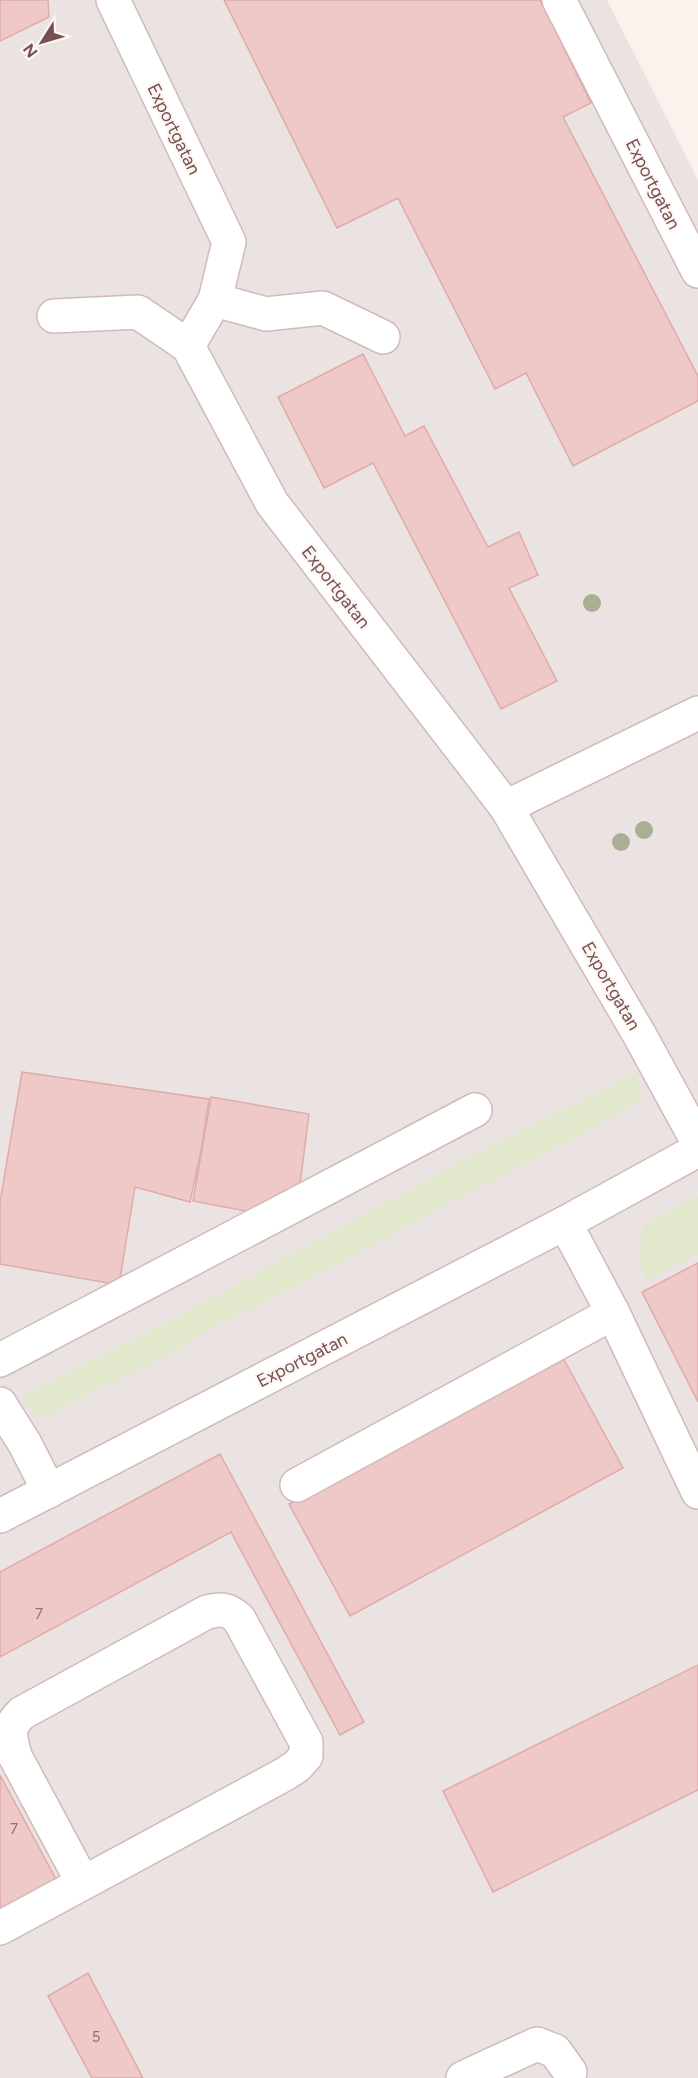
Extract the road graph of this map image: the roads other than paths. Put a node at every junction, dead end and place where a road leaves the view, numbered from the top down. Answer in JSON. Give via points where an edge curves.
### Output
{"nodes":[{"id":1,"x":113,"y":0,"type":"edge"},
{"id":2,"x":559,"y":0,"type":"edge"},
{"id":3,"x":698,"y":271,"type":"edge"},
{"id":4,"x":215,"y":300,"type":"junction"},
{"id":5,"x":54,"y":316,"type":"dead end"},
{"id":6,"x":383,"y":337,"type":"dead end"},
{"id":7,"x":188,"y":346,"type":"junction"},
{"id":8,"x":698,"y":713,"type":"edge"},
{"id":9,"x":506,"y":807,"type":"junction"},
{"id":10,"x":475,"y":1110,"type":"dead end"},
{"id":11,"x":698,"y":1142,"type":"edge"},
{"id":12,"x":698,"y":1150,"type":"edge"},
{"id":13,"x":566,"y":1223,"type":"junction"},
{"id":14,"x":613,"y":1312,"type":"junction"},
{"id":15,"x":0,"y":1360,"type":"edge"},
{"id":16,"x":0,"y":1404,"type":"edge"},
{"id":17,"x":297,"y":1485,"type":"dead end"},
{"id":18,"x":49,"y":1491,"type":"junction"},
{"id":19,"x":698,"y":1492,"type":"edge"},
{"id":20,"x":0,"y":1516,"type":"edge"},
{"id":21,"x":83,"y":1883,"type":"junction"},
{"id":22,"x":0,"y":1928,"type":"edge"},
{"id":23,"x":570,"y":2073,"type":"dead end"},
{"id":24,"x":463,"y":2078,"type":"edge"}],
"edges":[{"from":1,"to":4,"type":"street","name":"Exportgatan","via":[[228,242]]},
{"from":2,"to":3,"type":"street","name":"Exportgatan"},
{"from":4,"to":6,"type":"street","via":[[266,314],[322,308]]},
{"from":4,"to":7,"type":"street","name":"Exportgatan"},
{"from":5,"to":7,"type":"street","via":[[138,312]]},
{"from":7,"to":9,"type":"street","name":"Exportgatan","via":[[272,503]]},
{"from":8,"to":9,"type":"street"},
{"from":9,"to":11,"type":"street","name":"Exportgatan"},
{"from":10,"to":15,"type":"street"},
{"from":12,"to":13,"type":"street","name":"Exportgatan"},
{"from":13,"to":14,"type":"street"},
{"from":13,"to":18,"type":"street","name":"Exportgatan"},
{"from":14,"to":17,"type":"street"},
{"from":14,"to":19,"type":"street"},
{"from":16,"to":18,"type":"street"},
{"from":18,"to":20,"type":"street","name":"Exportgatan"},
{"from":21,"to":21,"type":"street","via":[[285,1774],[306,1756],[306,1742],[239,1619],[231,1612],[223,1608],[207,1612],[22,1713],[11,1723],[15,1756]]},
{"from":21,"to":22,"type":"street"},
{"from":23,"to":24,"type":"street","via":[[555,2051],[537,2044]]}]}
